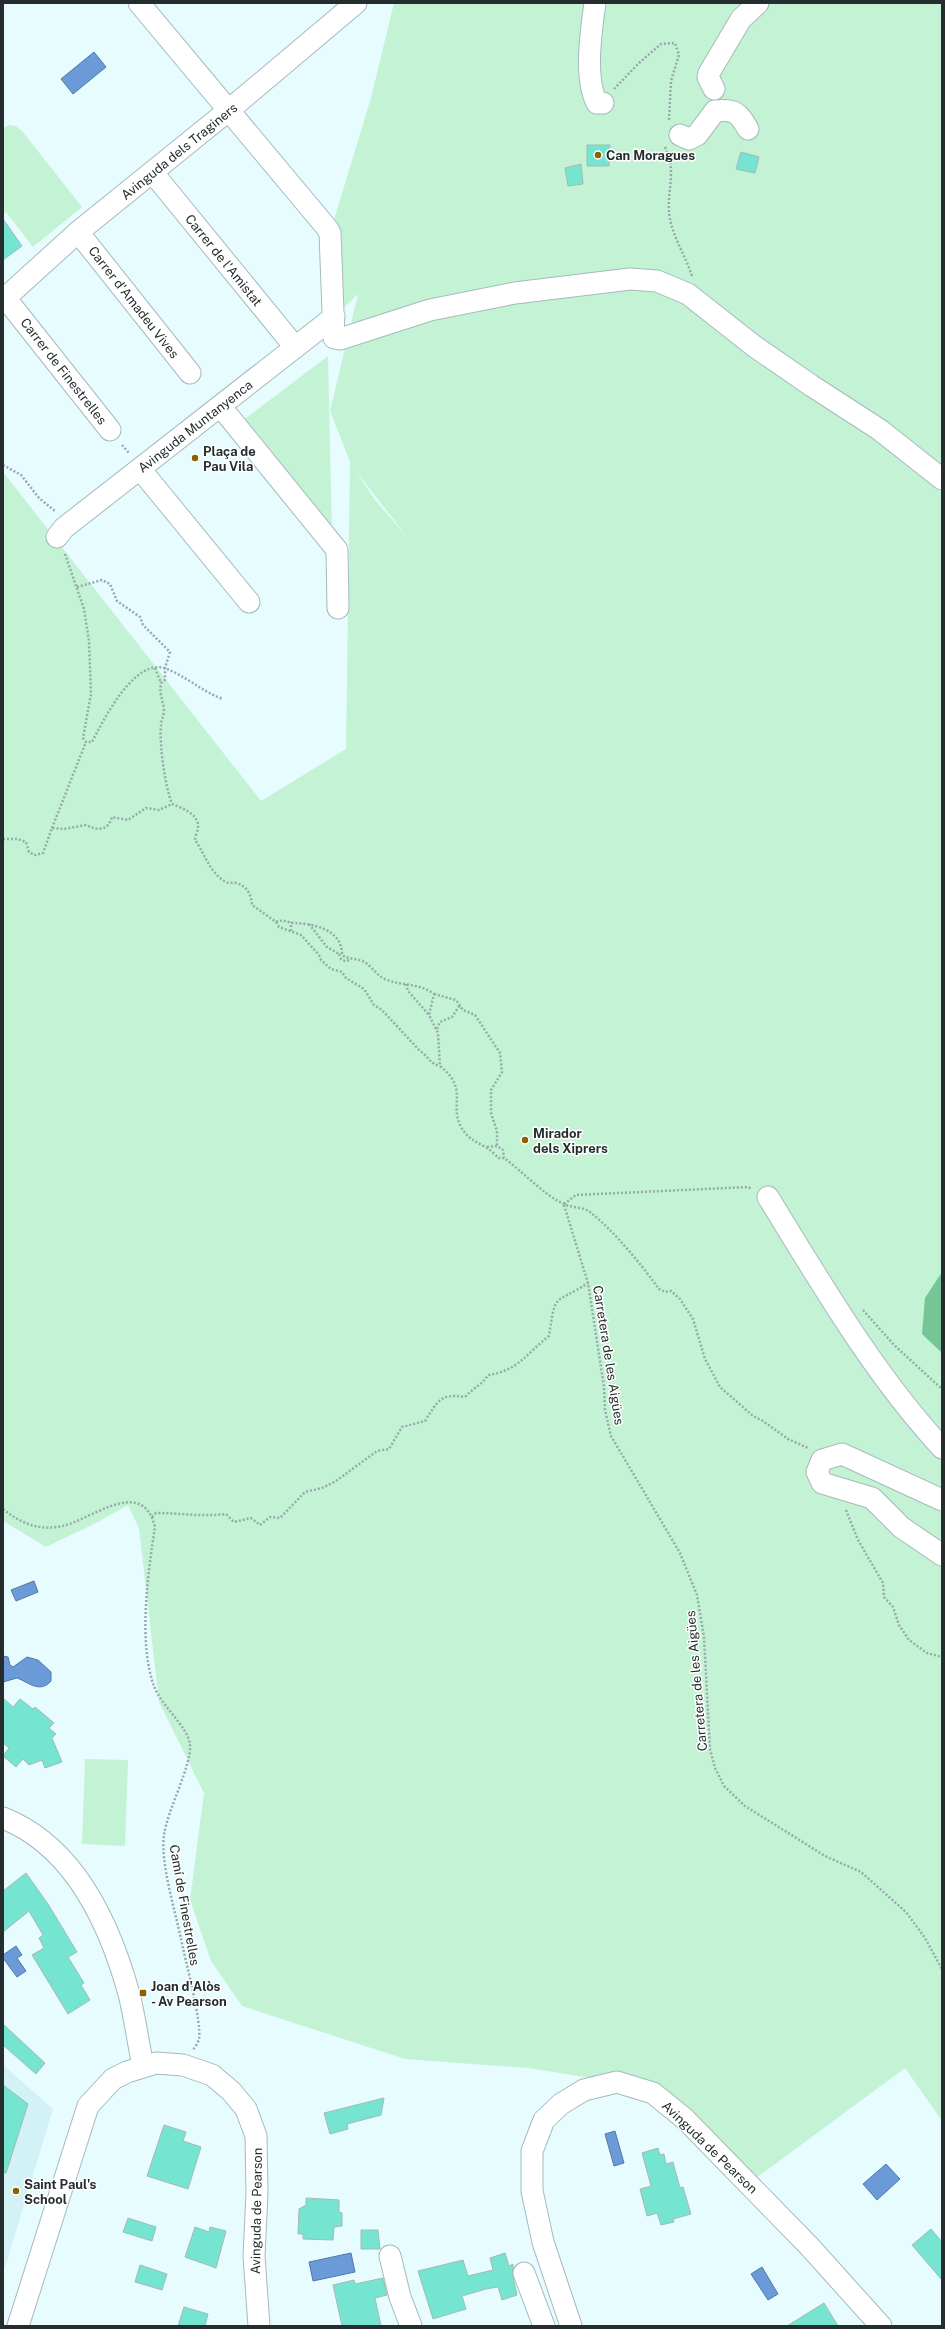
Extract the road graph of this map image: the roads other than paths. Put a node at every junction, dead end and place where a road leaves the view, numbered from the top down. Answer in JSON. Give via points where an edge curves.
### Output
{"nodes":[{"id":1,"x":139,"y":3,"type":"edge"},
{"id":2,"x":356,"y":3,"type":"edge"},
{"id":3,"x":595,"y":3,"type":"edge"},
{"id":4,"x":758,"y":3,"type":"edge"},
{"id":5,"x":714,"y":89,"type":"dead end"},
{"id":6,"x":603,"y":103,"type":"road end"},
{"id":7,"x":229,"y":110,"type":"junction"},
{"id":8,"x":748,"y":129,"type":"dead end"},
{"id":9,"x":671,"y":138,"type":"road end"},
{"id":10,"x":153,"y":173,"type":"junction"},
{"id":11,"x":78,"y":232,"type":"junction"},
{"id":12,"x":4,"y":297,"type":"edge"},
{"id":13,"x":334,"y":317,"type":"junction"},
{"id":14,"x":295,"y":347,"type":"junction"},
{"id":15,"x":190,"y":373,"type":"dead end"},
{"id":16,"x":221,"y":407,"type":"junction"},
{"id":17,"x":110,"y":430,"type":"dead end"},
{"id":18,"x":140,"y":469,"type":"junction"},
{"id":19,"x":942,"y":479,"type":"edge"},
{"id":20,"x":61,"y":532,"type":"road end"},
{"id":21,"x":249,"y":602,"type":"dead end"},
{"id":22,"x":338,"y":608,"type":"dead end"},
{"id":23,"x":768,"y":1197,"type":"road end"},
{"id":24,"x":942,"y":1448,"type":"edge"},
{"id":25,"x":942,"y":1500,"type":"edge"},
{"id":26,"x":942,"y":1555,"type":"edge"},
{"id":27,"x":3,"y":1818,"type":"edge"},
{"id":28,"x":143,"y":2066,"type":"junction"},
{"id":29,"x":390,"y":2256,"type":"dead end"},
{"id":30,"x":524,"y":2273,"type":"dead end"},
{"id":31,"x":18,"y":2326,"type":"edge"},
{"id":32,"x":259,"y":2326,"type":"edge"},
{"id":33,"x":411,"y":2326,"type":"edge"},
{"id":34,"x":544,"y":2326,"type":"edge"},
{"id":35,"x":571,"y":2326,"type":"edge"},
{"id":36,"x":881,"y":2326,"type":"edge"}],
"edges":[{"from":1,"to":7,"type":"street"},
{"from":2,"to":7,"type":"street","name":"Avinguda dels Traginers"},
{"from":3,"to":6,"type":"street","via":[[590,45],[592,94],[597,103]]},
{"from":4,"to":5,"type":"street","via":[[741,19],[709,73],[708,78]]},
{"from":7,"to":10,"type":"street","name":"Avinguda dels Traginers"},
{"from":7,"to":13,"type":"street","via":[[330,233]]},
{"from":8,"to":9,"type":"street","via":[[740,115],[730,109],[715,112],[698,136],[689,139]]},
{"from":10,"to":11,"type":"street","name":"Avinguda dels Traginers"},
{"from":10,"to":14,"type":"street","name":"Carrer de l'Amistat"},
{"from":11,"to":12,"type":"street","name":"Avinguda dels Traginers"},
{"from":11,"to":15,"type":"street","name":"Carrer d'Amadeu Vives"},
{"from":12,"to":17,"type":"street","name":"Carrer de Finestrelles"},
{"from":13,"to":14,"type":"street","name":"Avinguda Muntanyenca"},
{"from":13,"to":19,"type":"street","via":[[334,338],[340,339],[430,310],[515,293],[630,279],[668,284],[697,301],[760,350],[880,430]]},
{"from":14,"to":16,"type":"street","name":"Avinguda Muntanyenca"},
{"from":16,"to":18,"type":"street","name":"Avinguda Muntanyenca"},
{"from":16,"to":22,"type":"street","via":[[338,550]]},
{"from":18,"to":20,"type":"street","name":"Avinguda Muntanyenca"},
{"from":18,"to":21,"type":"street"},
{"from":23,"to":24,"type":"street","via":[[858,1338],[923,1427]]},
{"from":25,"to":26,"type":"street","via":[[842,1454],[822,1460],[817,1472],[822,1483],[872,1498],[901,1527]]},
{"from":27,"to":28,"type":"street","via":[[43,1841],[81,1881],[111,1940],[129,1995]]},
{"from":28,"to":31,"type":"street","name":"Avinguda de Pearson","via":[[113,2080],[88,2106]]},
{"from":28,"to":32,"type":"street","name":"Avinguda de Pearson","via":[[156,2063],[183,2065],[212,2075],[231,2091],[246,2109],[256,2136],[254,2256]]},
{"from":29,"to":33,"type":"street","via":[[400,2297]]},
{"from":30,"to":34,"type":"street"},
{"from":35,"to":36,"type":"street","name":"Avinguda de Pearson","via":[[543,2242],[532,2191],[532,2151],[544,2120],[561,2104],[584,2090],[617,2082],[653,2093],[684,2119],[809,2246]]}]}
